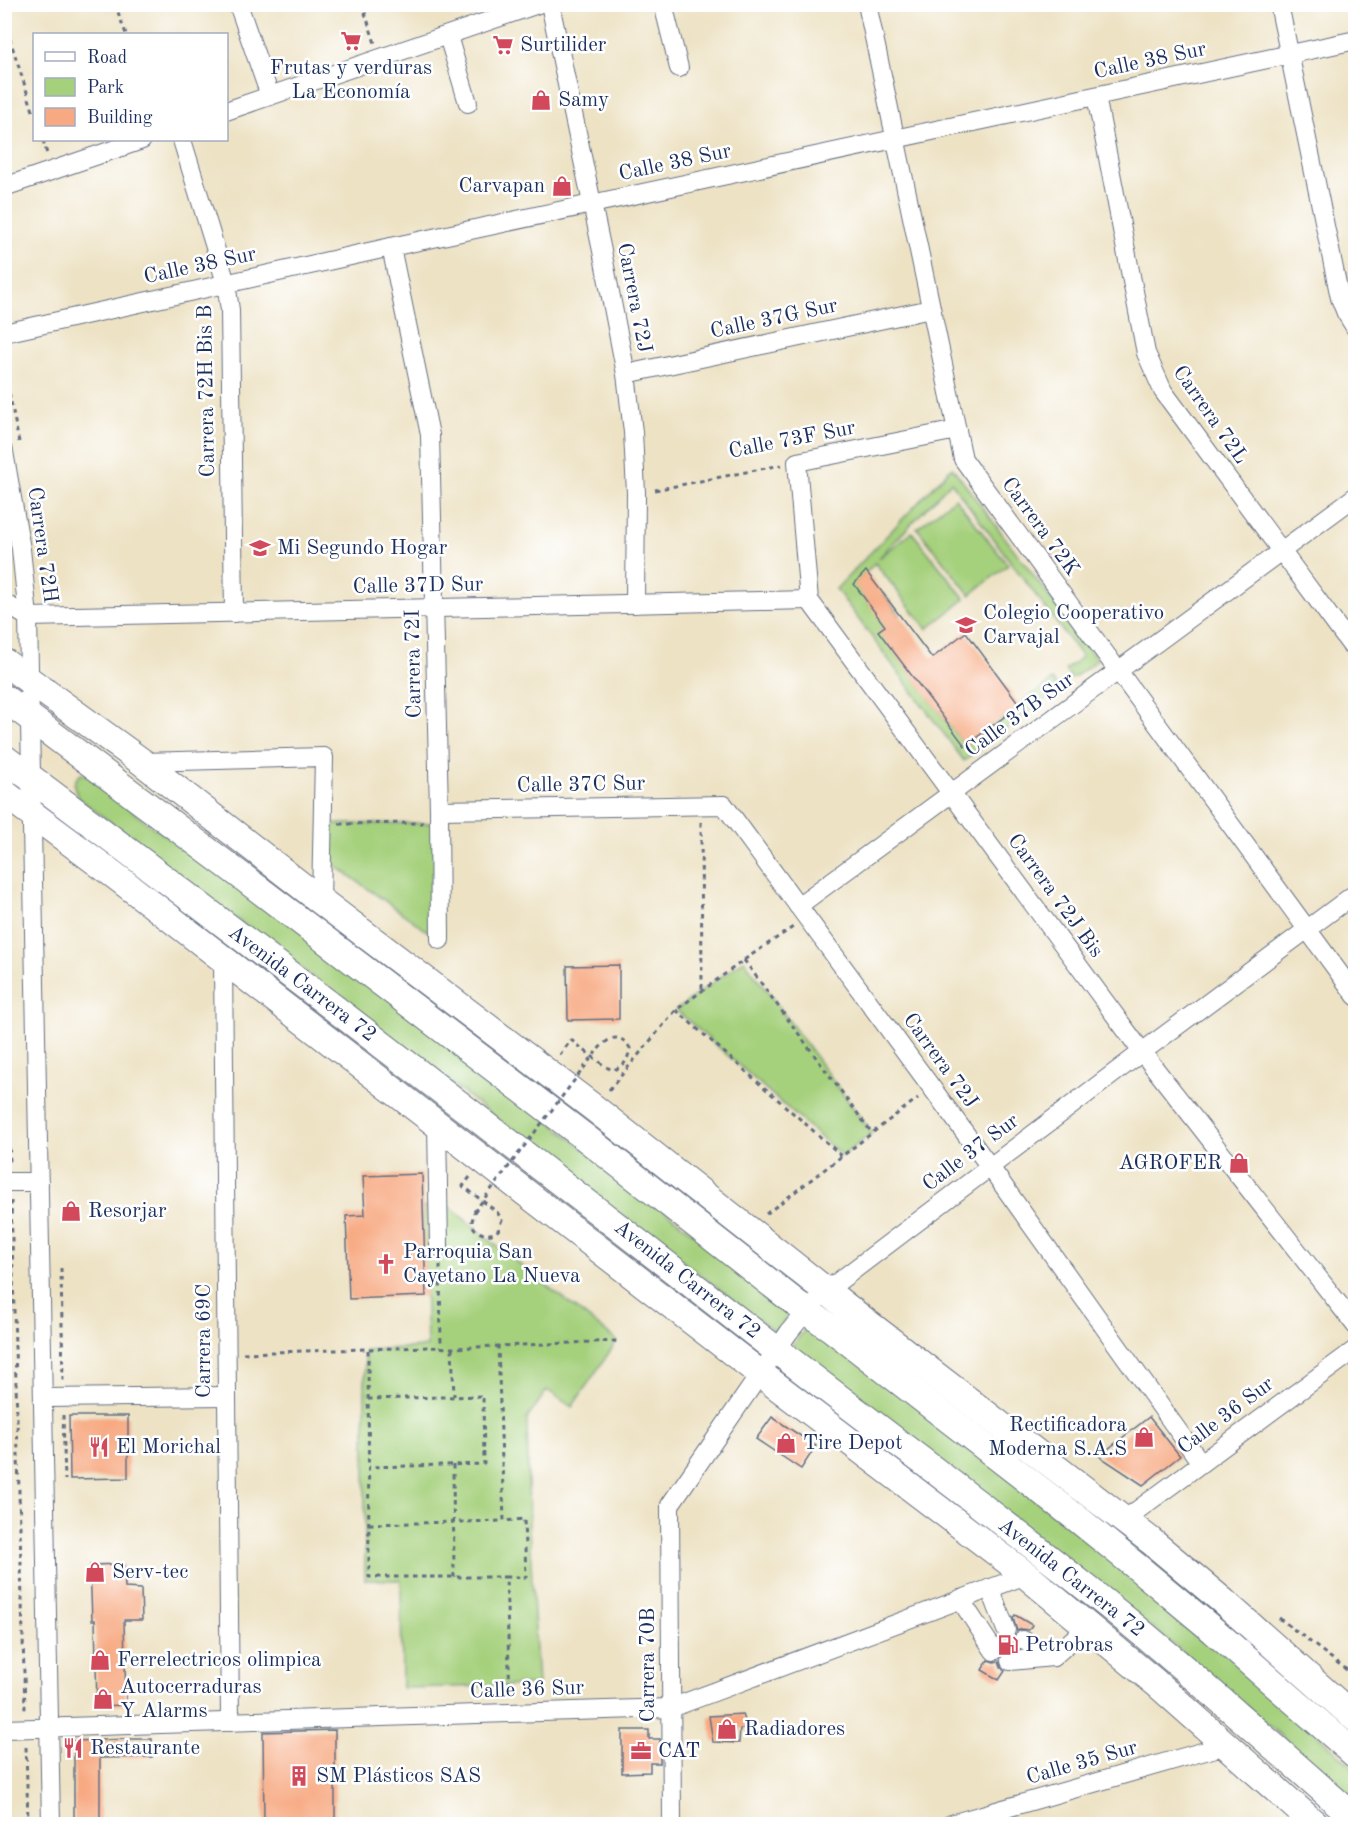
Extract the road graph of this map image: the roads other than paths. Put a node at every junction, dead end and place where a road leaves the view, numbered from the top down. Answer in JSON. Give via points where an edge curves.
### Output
{"nodes":[{"id":1,"x":238,"y":4,"type":"edge"},
{"id":2,"x":538,"y":4,"type":"edge"},
{"id":3,"x":550,"y":4,"type":"edge"},
{"id":4,"x":663,"y":4,"type":"edge"},
{"id":5,"x":867,"y":4,"type":"edge"},
{"id":6,"x":1279,"y":4,"type":"edge"},
{"id":7,"x":448,"y":36,"type":"junction"},
{"id":8,"x":1356,"y":40,"type":"edge"},
{"id":9,"x":1290,"y":54,"type":"junction"},
{"id":10,"x":680,"y":68,"type":"dead end"},
{"id":11,"x":270,"y":96,"type":"junction"},
{"id":12,"x":1096,"y":96,"type":"junction"},
{"id":13,"x":468,"y":104,"type":"dead end"},
{"id":14,"x":228,"y":110,"type":"edge"},
{"id":15,"x":895,"y":139,"type":"junction"},
{"id":16,"x":139,"y":141,"type":"edge"},
{"id":17,"x":182,"y":141,"type":"edge"},
{"id":18,"x":4,"y":187,"type":"edge"},
{"id":19,"x":592,"y":204,"type":"junction"},
{"id":20,"x":391,"y":248,"type":"junction"},
{"id":21,"x":226,"y":283,"type":"junction"},
{"id":22,"x":931,"y":309,"type":"junction"},
{"id":23,"x":1356,"y":329,"type":"edge"},
{"id":24,"x":4,"y":333,"type":"edge"},
{"id":25,"x":626,"y":374,"type":"junction"},
{"id":26,"x":957,"y":430,"type":"junction"},
{"id":27,"x":4,"y":452,"type":"edge"},
{"id":28,"x":8,"y":490,"type":"edge"},
{"id":29,"x":1356,"y":496,"type":"edge"},
{"id":30,"x":1281,"y":551,"type":"junction"},
{"id":31,"x":809,"y":600,"type":"junction"},
{"id":32,"x":4,"y":603,"type":"edge"},
{"id":33,"x":635,"y":604,"type":"junction"},
{"id":34,"x":435,"y":608,"type":"junction"},
{"id":35,"x":234,"y":613,"type":"junction"},
{"id":36,"x":28,"y":616,"type":"junction"},
{"id":37,"x":1356,"y":652,"type":"edge"},
{"id":38,"x":4,"y":662,"type":"edge"},
{"id":39,"x":1117,"y":671,"type":"junction"},
{"id":40,"x":30,"y":681,"type":"junction"},
{"id":41,"x":4,"y":698,"type":"edge"},
{"id":42,"x":31,"y":718,"type":"junction"},
{"id":43,"x":4,"y":758,"type":"edge"},
{"id":44,"x":142,"y":762,"type":"junction"},
{"id":45,"x":32,"y":779,"type":"junction"},
{"id":46,"x":4,"y":793,"type":"edge"},
{"id":47,"x":951,"y":793,"type":"junction"},
{"id":48,"x":724,"y":805,"type":"joint"},
{"id":49,"x":32,"y":813,"type":"junction"},
{"id":50,"x":439,"y":816,"type":"junction"},
{"id":51,"x":1356,"y":893,"type":"edge"},
{"id":52,"x":321,"y":901,"type":"junction"},
{"id":53,"x":802,"y":912,"type":"junction"},
{"id":54,"x":1306,"y":929,"type":"junction"},
{"id":55,"x":440,"y":940,"type":"dead end"},
{"id":56,"x":223,"y":960,"type":"junction"},
{"id":57,"x":1356,"y":996,"type":"edge"},
{"id":58,"x":1142,"y":1052,"type":"junction"},
{"id":59,"x":544,"y":1069,"type":"junction"},
{"id":60,"x":437,"y":1124,"type":"junction"},
{"id":61,"x":587,"y":1139,"type":"junction"},
{"id":62,"x":990,"y":1167,"type":"junction"},
{"id":63,"x":7,"y":1182,"type":"edge"},
{"id":64,"x":39,"y":1182,"type":"junction"},
{"id":65,"x":596,"y":1209,"type":"junction"},
{"id":66,"x":439,"y":1247,"type":"road end"},
{"id":67,"x":628,"y":1272,"type":"junction"},
{"id":68,"x":826,"y":1291,"type":"junction"},
{"id":69,"x":806,"y":1311,"type":"junction"},
{"id":70,"x":1356,"y":1326,"type":"edge"},
{"id":71,"x":1356,"y":1349,"type":"edge"},
{"id":72,"x":777,"y":1350,"type":"junction"},
{"id":73,"x":762,"y":1375,"type":"junction"},
{"id":74,"x":227,"y":1396,"type":"junction"},
{"id":75,"x":43,"y":1398,"type":"junction"},
{"id":76,"x":1201,"y":1463,"type":"junction"},
{"id":77,"x":670,"y":1505,"type":"joint"},
{"id":78,"x":1124,"y":1520,"type":"junction"},
{"id":79,"x":1026,"y":1575,"type":"junction"},
{"id":80,"x":990,"y":1588,"type":"junction"},
{"id":81,"x":960,"y":1599,"type":"junction"},
{"id":82,"x":1088,"y":1626,"type":"junction"},
{"id":83,"x":1006,"y":1630,"type":"dead end"},
{"id":84,"x":1214,"y":1630,"type":"junction"},
{"id":85,"x":1023,"y":1640,"type":"dead end"},
{"id":86,"x":994,"y":1651,"type":"dead end"},
{"id":87,"x":1053,"y":1657,"type":"junction"},
{"id":88,"x":1010,"y":1661,"type":"dead end"},
{"id":89,"x":1192,"y":1674,"type":"junction"},
{"id":90,"x":1311,"y":1680,"type":"junction"},
{"id":91,"x":671,"y":1708,"type":"junction"},
{"id":92,"x":1356,"y":1719,"type":"edge"},
{"id":93,"x":230,"y":1722,"type":"junction"},
{"id":94,"x":49,"y":1728,"type":"junction"},
{"id":95,"x":4,"y":1729,"type":"edge"},
{"id":96,"x":1226,"y":1745,"type":"junction"},
{"id":97,"x":1356,"y":1755,"type":"edge"},
{"id":98,"x":1356,"y":1820,"type":"edge"},
{"id":99,"x":51,"y":1824,"type":"edge"},
{"id":100,"x":672,"y":1824,"type":"edge"},
{"id":101,"x":951,"y":1824,"type":"edge"},
{"id":102,"x":1315,"y":1824,"type":"edge"}],
"edges":[{"from":1,"to":11,"type":"street"},
{"from":2,"to":7,"type":"street"},
{"from":3,"to":19,"type":"street","name":"Carrera 72J"},
{"from":4,"to":10,"type":"street"},
{"from":5,"to":15,"type":"street","name":"Carrera 72K"},
{"from":6,"to":9,"type":"street"},
{"from":7,"to":11,"type":"street"},
{"from":7,"to":13,"type":"street"},
{"from":8,"to":9,"type":"street","name":"Calle 38 Sur"},
{"from":9,"to":12,"type":"street","name":"Calle 38 Sur"},
{"from":9,"to":23,"type":"street","via":[[1340,298]]},
{"from":11,"to":14,"type":"street"},
{"from":12,"to":15,"type":"street","name":"Calle 38 Sur"},
{"from":12,"to":30,"type":"street","name":"Carrera 72L","via":[[1146,353],[1154,375]]},
{"from":15,"to":19,"type":"street","name":"Calle 38 Sur"},
{"from":15,"to":22,"type":"street","name":"Carrera 72K"},
{"from":16,"to":18,"type":"street"},
{"from":17,"to":21,"type":"street","name":"Carrera 72H Bis B"},
{"from":19,"to":20,"type":"street","name":"Calle 38 Sur"},
{"from":19,"to":25,"type":"street","name":"Carrera 72J"},
{"from":20,"to":21,"type":"street","name":"Calle 38 Sur"},
{"from":20,"to":34,"type":"street","name":"Carrera 72I","via":[[430,435]]},
{"from":21,"to":24,"type":"street","name":"Calle 38 Sur"},
{"from":21,"to":35,"type":"street","name":"Carrera 72H Bis B","via":[[230,310]]},
{"from":22,"to":25,"type":"street","name":"Calle 37G Sur"},
{"from":22,"to":26,"type":"street","name":"Carrera 72K"},
{"from":25,"to":33,"type":"street","name":"Carrera 72J","via":[[636,493]]},
{"from":26,"to":31,"type":"street","name":"Calle 73F Sur","via":[[797,462]]},
{"from":26,"to":39,"type":"street","name":"Carrera 72K","via":[[963,459]]},
{"from":27,"to":28,"type":"street","name":"Carrera 72H"},
{"from":28,"to":36,"type":"street","name":"Carrera 72H"},
{"from":29,"to":30,"type":"street","name":"Calle 37B Sur"},
{"from":30,"to":37,"type":"street","name":"Carrera 72L"},
{"from":30,"to":39,"type":"street","name":"Calle 37B Sur"},
{"from":31,"to":33,"type":"street","name":"Calle 37D Sur"},
{"from":31,"to":47,"type":"street","name":"Carrera 72J Bis"},
{"from":32,"to":36,"type":"street"},
{"from":33,"to":34,"type":"street","name":"Calle 37D Sur"},
{"from":34,"to":35,"type":"street","name":"Calle 37D Sur"},
{"from":34,"to":50,"type":"street","name":"Carrera 72I"},
{"from":35,"to":36,"type":"street","name":"Calle 37D Sur"},
{"from":36,"to":40,"type":"street","name":"Carrera 72H"},
{"from":38,"to":40,"type":"highway"},
{"from":39,"to":47,"type":"street","name":"Calle 37B Sur"},
{"from":39,"to":54,"type":"street","name":"Carrera 72K"},
{"from":40,"to":42,"type":"street","name":"Carrera 72H"},
{"from":40,"to":44,"type":"highway"},
{"from":41,"to":42,"type":"highway"},
{"from":42,"to":45,"type":"street","name":"Carrera 72H"},
{"from":42,"to":61,"type":"highway"},
{"from":43,"to":45,"type":"highway","name":"Avenida Carrera 72"},
{"from":44,"to":52,"type":"highway"},
{"from":44,"to":52,"type":"street","via":[[324,757]]},
{"from":45,"to":49,"type":"street","name":"Carrera 72H"},
{"from":45,"to":65,"type":"highway","name":"Avenida Carrera 72"},
{"from":46,"to":49,"type":"highway","name":"Avenida Carrera 72"},
{"from":47,"to":53,"type":"street","name":"Calle 37B Sur"},
{"from":47,"to":58,"type":"street","name":"Carrera 72J Bis"},
{"from":48,"to":50,"type":"street","name":"Calle 37C Sur"},
{"from":48,"to":53,"type":"street","name":"Carrera 72J"},
{"from":49,"to":56,"type":"highway","name":"Avenida Carrera 72"},
{"from":49,"to":64,"type":"street","name":"Carrera 72H"},
{"from":50,"to":55,"type":"street","name":"Carrera 72I"},
{"from":51,"to":54,"type":"street","name":"Calle 37 Sur"},
{"from":52,"to":59,"type":"highway"},
{"from":53,"to":62,"type":"street","name":"Carrera 72J"},
{"from":54,"to":57,"type":"street","name":"Carrera 72K"},
{"from":54,"to":58,"type":"street","name":"Calle 37 Sur"},
{"from":56,"to":60,"type":"highway","name":"Avenida Carrera 72"},
{"from":56,"to":74,"type":"street","name":"Carrera 69C"},
{"from":58,"to":62,"type":"street","name":"Calle 37 Sur"},
{"from":58,"to":70,"type":"street","name":"Carrera 72J Bis"},
{"from":59,"to":61,"type":"highway"},
{"from":59,"to":68,"type":"highway"},
{"from":60,"to":66,"type":"street"},
{"from":60,"to":67,"type":"highway","name":"Avenida Carrera 72"},
{"from":61,"to":69,"type":"highway"},
{"from":62,"to":68,"type":"street","name":"Calle 37 Sur"},
{"from":62,"to":76,"type":"street","name":"Carrera 72J"},
{"from":63,"to":64,"type":"street"},
{"from":64,"to":75,"type":"street","name":"Carrera 72H"},
{"from":65,"to":67,"type":"highway"},
{"from":65,"to":72,"type":"highway","name":"Avenida Carrera 72"},
{"from":67,"to":73,"type":"highway","name":"Avenida Carrera 72"},
{"from":68,"to":69,"type":"street","name":"Calle 37 Sur"},
{"from":68,"to":78,"type":"highway"},
{"from":69,"to":72,"type":"street","name":"Calle 37 Sur"},
{"from":69,"to":84,"type":"highway","via":[[1079,1520]]},
{"from":71,"to":76,"type":"street","name":"Calle 36 Sur"},
{"from":72,"to":73,"type":"street","name":"Calle 37 Sur"},
{"from":72,"to":89,"type":"highway","name":"Avenida Carrera 72","via":[[1054,1562]]},
{"from":73,"to":77,"type":"street","name":"Calle 37 Sur"},
{"from":73,"to":79,"type":"highway","name":"Avenida Carrera 72"},
{"from":74,"to":75,"type":"street"},
{"from":74,"to":93,"type":"street","name":"Carrera 69C"},
{"from":75,"to":94,"type":"street","name":"Carrera 72H"},
{"from":76,"to":78,"type":"street","name":"Calle 36 Sur"},
{"from":77,"to":91,"type":"street","name":"Carrera 70B"},
{"from":78,"to":90,"type":"highway"},
{"from":79,"to":80,"type":"street","name":"Calle 36 Sur"},
{"from":79,"to":82,"type":"highway","name":"Avenida Carrera 72"},
{"from":80,"to":81,"type":"street","name":"Calle 36 Sur"},
{"from":80,"to":83,"type":"street"},
{"from":81,"to":86,"type":"street"},
{"from":81,"to":91,"type":"street","name":"Calle 36 Sur"},
{"from":82,"to":87,"type":"street"},
{"from":82,"to":89,"type":"highway"},
{"from":82,"to":96,"type":"highway","name":"Avenida Carrera 72"},
{"from":84,"to":90,"type":"highway"},
{"from":84,"to":97,"type":"highway"},
{"from":85,"to":87,"type":"street"},
{"from":87,"to":88,"type":"street"},
{"from":89,"to":98,"type":"highway","name":"Avenida Carrera 72"},
{"from":90,"to":92,"type":"highway"},
{"from":91,"to":93,"type":"street","name":"Calle 36 Sur"},
{"from":91,"to":100,"type":"street","name":"Carrera 70B"},
{"from":93,"to":94,"type":"street","name":"Calle 36 Sur"},
{"from":94,"to":95,"type":"street","name":"Calle 36 Sur"},
{"from":94,"to":99,"type":"street","name":"Carrera 72H"},
{"from":96,"to":101,"type":"street","name":"Calle 35 Sur"},
{"from":96,"to":102,"type":"highway","name":"Avenida Carrera 72"}]}
